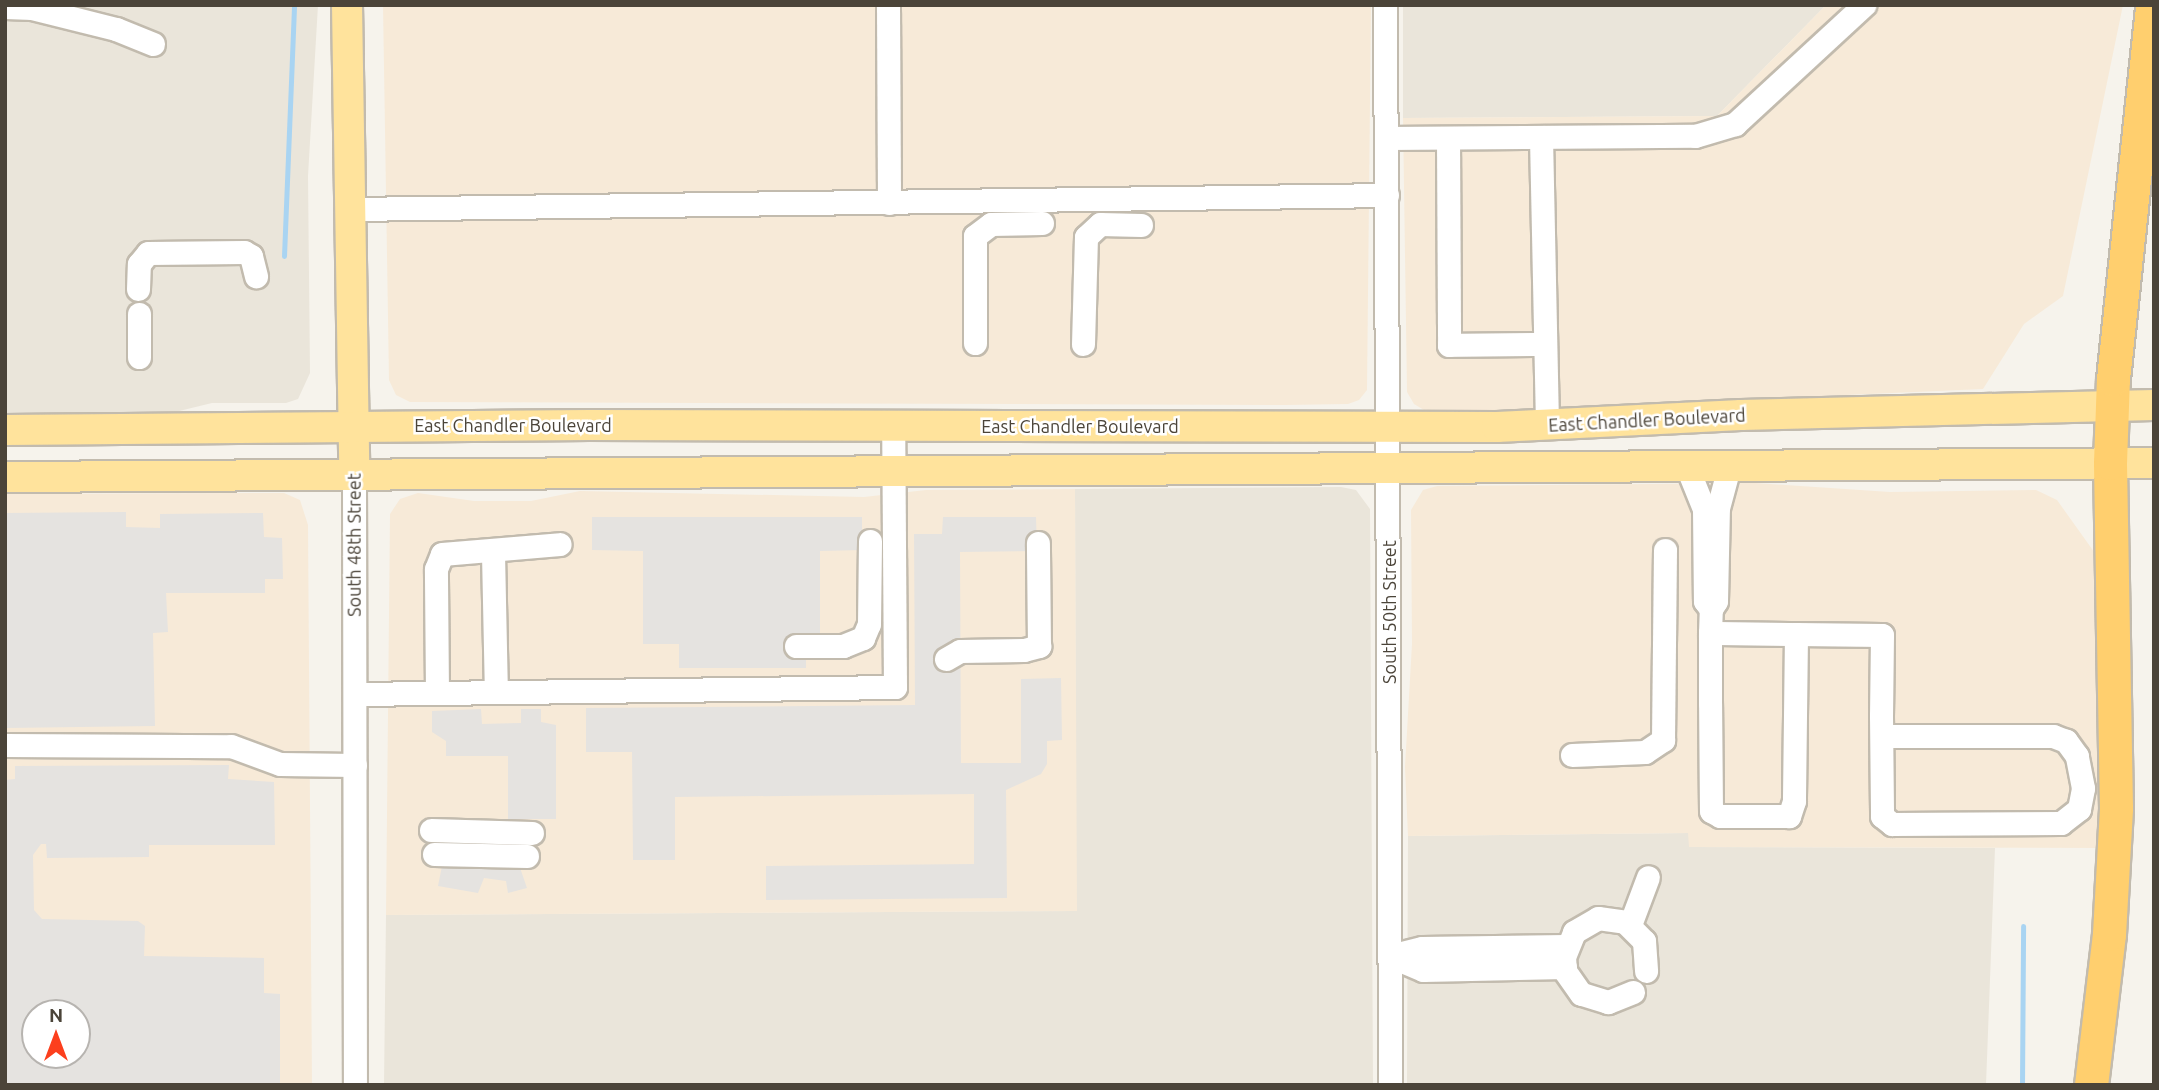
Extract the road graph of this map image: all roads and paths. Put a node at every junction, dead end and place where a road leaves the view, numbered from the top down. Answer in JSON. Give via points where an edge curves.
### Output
{"nodes":[{"id":1,"x":347,"y":5,"type":"edge"},
{"id":2,"x":888,"y":5,"type":"edge"},
{"id":3,"x":1385,"y":5,"type":"edge"},
{"id":4,"x":1864,"y":5,"type":"edge"},
{"id":5,"x":2152,"y":5,"type":"edge"},
{"id":6,"x":5,"y":7,"type":"edge"},
{"id":7,"x":153,"y":44,"type":"dead end"},
{"id":8,"x":1541,"y":137,"type":"junction"},
{"id":9,"x":1387,"y":138,"type":"junction"},
{"id":10,"x":1448,"y":138,"type":"junction"},
{"id":11,"x":1387,"y":195,"type":"junction"},
{"id":12,"x":889,"y":203,"type":"junction"},
{"id":13,"x":350,"y":209,"type":"junction"},
{"id":14,"x":1042,"y":223,"type":"dead end"},
{"id":15,"x":1141,"y":225,"type":"dead end"},
{"id":16,"x":256,"y":276,"type":"dead end"},
{"id":17,"x":138,"y":289,"type":"dead end"},
{"id":18,"x":139,"y":314,"type":"dead end"},
{"id":19,"x":975,"y":343,"type":"dead end"},
{"id":20,"x":1083,"y":344,"type":"dead end"},
{"id":21,"x":1545,"y":344,"type":"junction"},
{"id":22,"x":139,"y":357,"type":"dead end"},
{"id":23,"x":2112,"y":405,"type":"junction"},
{"id":24,"x":2154,"y":405,"type":"edge"},
{"id":25,"x":1547,"y":424,"type":"junction"},
{"id":26,"x":893,"y":425,"type":"junction"},
{"id":27,"x":1389,"y":427,"type":"junction"},
{"id":28,"x":352,"y":428,"type":"junction"},
{"id":29,"x":5,"y":430,"type":"edge"},
{"id":30,"x":2110,"y":463,"type":"junction"},
{"id":31,"x":2154,"y":463,"type":"edge"},
{"id":32,"x":1687,"y":467,"type":"junction"},
{"id":33,"x":1729,"y":467,"type":"junction"},
{"id":34,"x":1390,"y":468,"type":"junction"},
{"id":35,"x":893,"y":470,"type":"junction"},
{"id":36,"x":354,"y":475,"type":"junction"},
{"id":37,"x":5,"y":477,"type":"edge"},
{"id":38,"x":870,"y":541,"type":"dead end"},
{"id":39,"x":1038,"y":543,"type":"dead end"},
{"id":40,"x":560,"y":544,"type":"dead end"},
{"id":41,"x":1659,"y":550,"type":"dead end"},
{"id":42,"x":494,"y":553,"type":"junction"},
{"id":43,"x":1711,"y":560,"type":"junction"},
{"id":44,"x":1710,"y":633,"type":"junction"},
{"id":45,"x":1796,"y":634,"type":"junction"},
{"id":46,"x":796,"y":646,"type":"dead end"},
{"id":47,"x":946,"y":659,"type":"dead end"},
{"id":48,"x":496,"y":692,"type":"junction"},
{"id":49,"x":437,"y":693,"type":"junction"},
{"id":50,"x":355,"y":694,"type":"junction"},
{"id":51,"x":1882,"y":736,"type":"junction"},
{"id":52,"x":5,"y":745,"type":"edge"},
{"id":53,"x":1572,"y":755,"type":"dead end"},
{"id":54,"x":355,"y":765,"type":"junction"},
{"id":55,"x":432,"y":841,"type":"dead end"},
{"id":56,"x":530,"y":844,"type":"dead end"},
{"id":57,"x":1648,"y":877,"type":"dead end"},
{"id":58,"x":1630,"y":925,"type":"junction"},
{"id":59,"x":1474,"y":946,"type":"junction"},
{"id":60,"x":1390,"y":956,"type":"junction"},
{"id":61,"x":1566,"y":956,"type":"junction"},
{"id":62,"x":1475,"y":970,"type":"junction"},
{"id":63,"x":1646,"y":971,"type":"dead end"},
{"id":64,"x":1633,"y":992,"type":"dead end"},
{"id":65,"x":355,"y":1085,"type":"edge"},
{"id":66,"x":1390,"y":1085,"type":"edge"},
{"id":67,"x":2091,"y":1085,"type":"edge"}],
"edges":[{"from":1,"to":13,"type":"main road","name":"South 48th Street"},
{"from":2,"to":12,"type":"street"},
{"from":3,"to":9,"type":"street","name":"South 50th Street"},
{"from":4,"to":8,"type":"street","via":[[1735,124],[1695,136]]},
{"from":5,"to":23,"type":"highway"},
{"from":6,"to":7,"type":"street","via":[[32,8],[117,29]]},
{"from":8,"to":10,"type":"street"},
{"from":8,"to":21,"type":"street"},
{"from":9,"to":10,"type":"street"},
{"from":9,"to":11,"type":"street","name":"South 50th Street"},
{"from":10,"to":21,"type":"street","via":[[1450,345]]},
{"from":11,"to":12,"type":"street"},
{"from":11,"to":27,"type":"street","name":"South 50th Street"},
{"from":12,"to":13,"type":"street"},
{"from":13,"to":28,"type":"main road","name":"South 48th Street"},
{"from":14,"to":19,"type":"street","via":[[991,223],[975,236]]},
{"from":15,"to":20,"type":"street","via":[[1100,224],[1086,237]]},
{"from":16,"to":17,"type":"street","via":[[254,262],[244,252],[148,253],[139,264]]},
{"from":18,"to":22,"type":"street"},
{"from":21,"to":25,"type":"street"},
{"from":23,"to":24,"type":"main road","name":"East Chandler Boulevard"},
{"from":23,"to":25,"type":"main road","name":"East Chandler Boulevard"},
{"from":23,"to":30,"type":"highway"},
{"from":25,"to":27,"type":"main road","name":"East Chandler Boulevard"},
{"from":26,"to":27,"type":"main road","name":"East Chandler Boulevard"},
{"from":26,"to":28,"type":"main road","name":"East Chandler Boulevard"},
{"from":26,"to":35,"type":"street"},
{"from":27,"to":34,"type":"street","name":"South 50th Street"},
{"from":28,"to":29,"type":"main road","name":"East Chandler Boulevard"},
{"from":28,"to":36,"type":"main road","name":"South 48th Street"},
{"from":30,"to":31,"type":"main road"},
{"from":30,"to":33,"type":"main road"},
{"from":30,"to":67,"type":"highway","via":[[2116,808],[2108,947]]},
{"from":32,"to":33,"type":"main road"},
{"from":32,"to":34,"type":"main road"},
{"from":32,"to":43,"type":"street","via":[[1704,509]]},
{"from":33,"to":43,"type":"street"},
{"from":34,"to":35,"type":"main road"},
{"from":34,"to":60,"type":"street","name":"South 50th Street"},
{"from":35,"to":36,"type":"main road"},
{"from":35,"to":48,"type":"street","via":[[895,687]]},
{"from":36,"to":37,"type":"main road"},
{"from":36,"to":50,"type":"street","name":"South 48th Street"},
{"from":38,"to":46,"type":"street","via":[[869,624],[863,638],[843,646]]},
{"from":39,"to":47,"type":"street","via":[[1039,646],[960,651]]},
{"from":40,"to":42,"type":"street"},
{"from":41,"to":53,"type":"street","via":[[1663,740],[1650,750]]},
{"from":42,"to":48,"type":"street"},
{"from":42,"to":49,"type":"street","via":[[442,554],[436,569]]},
{"from":43,"to":44,"type":"street","via":[[1705,601],[1711,609]]},
{"from":44,"to":45,"type":"street"},
{"from":44,"to":45,"type":"street","via":[[1712,811],[1741,816],[1789,816],[1794,801]]},
{"from":45,"to":51,"type":"street","via":[[1882,635]]},
{"from":48,"to":49,"type":"street"},
{"from":49,"to":50,"type":"street"},
{"from":50,"to":54,"type":"street","name":"South 48th Street"},
{"from":51,"to":51,"type":"street","via":[[1882,816],[1892,824],[2061,823],[2078,808],[2083,788],[2077,756],[2066,741],[2053,736]]},
{"from":52,"to":54,"type":"street","via":[[231,746],[280,764]]},
{"from":54,"to":65,"type":"street","name":"South 48th Street"},
{"from":55,"to":56,"type":"street"},
{"from":57,"to":58,"type":"street"},
{"from":58,"to":61,"type":"street","via":[[1598,918],[1574,932]]},
{"from":58,"to":63,"type":"street","via":[[1644,941]]},
{"from":59,"to":60,"type":"street","via":[[1422,948]]},
{"from":59,"to":61,"type":"street"},
{"from":59,"to":62,"type":"street"},
{"from":60,"to":62,"type":"street","via":[[1423,970]]},
{"from":60,"to":66,"type":"street","name":"South 50th Street"},
{"from":61,"to":62,"type":"street"},
{"from":61,"to":64,"type":"street","via":[[1571,984],[1594,1000],[1621,999]]}]}
